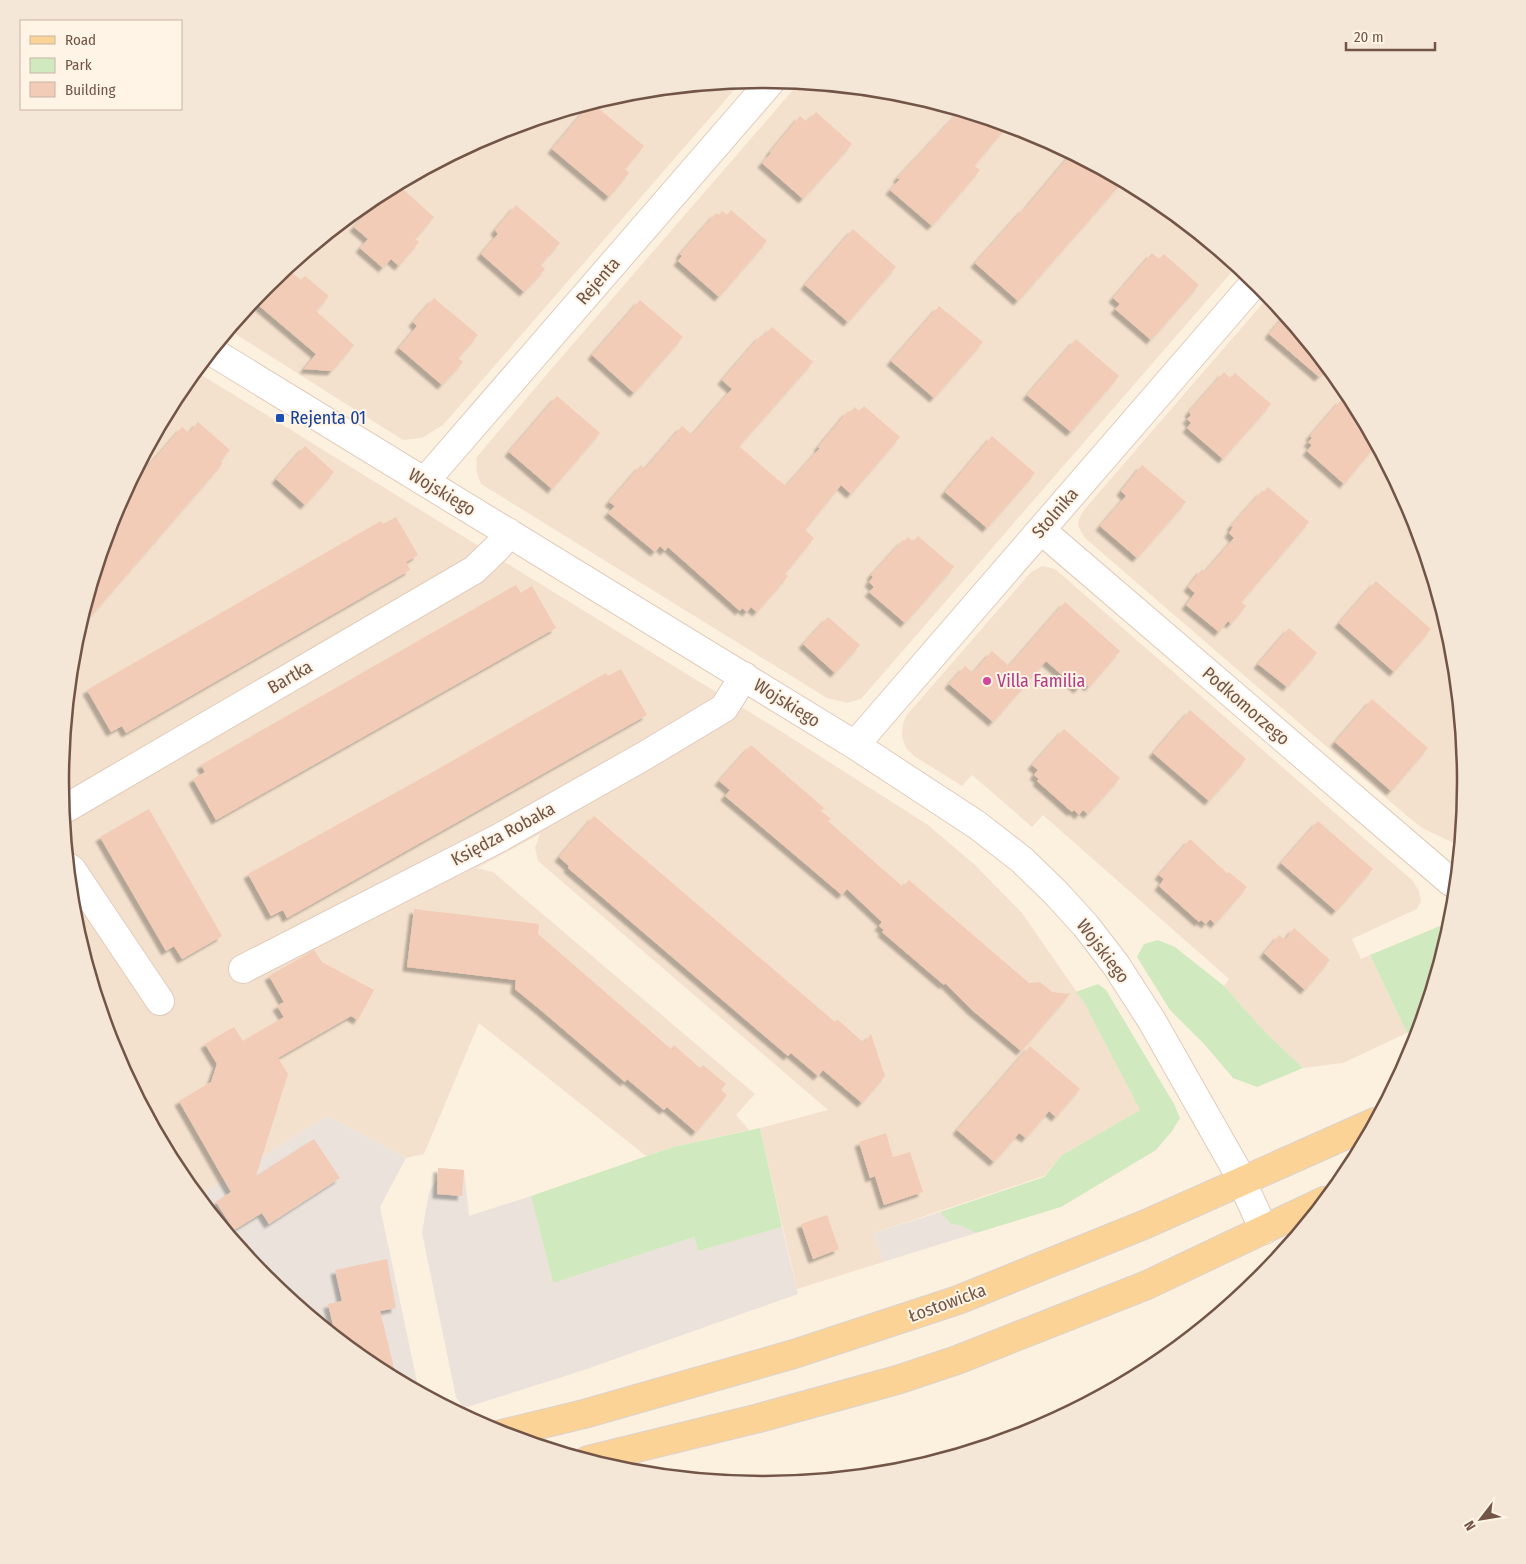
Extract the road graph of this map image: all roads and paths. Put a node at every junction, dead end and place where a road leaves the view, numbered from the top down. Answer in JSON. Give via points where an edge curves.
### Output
{"nodes":[{"id":1,"x":765,"y":88,"type":"edge"},
{"id":2,"x":1250,"y":288,"type":"edge"},
{"id":3,"x":216,"y":355,"type":"edge"},
{"id":4,"x":425,"y":481,"type":"junction"},
{"id":5,"x":1041,"y":530,"type":"junction"},
{"id":6,"x":508,"y":532,"type":"junction"},
{"id":7,"x":744,"y":676,"type":"junction"},
{"id":8,"x":855,"y":745,"type":"junction"},
{"id":9,"x":70,"y":806,"type":"edge"},
{"id":10,"x":75,"y":875,"type":"edge"},
{"id":11,"x":1450,"y":880,"type":"edge"},
{"id":12,"x":243,"y":968,"type":"dead end"},
{"id":13,"x":160,"y":1001,"type":"dead end"},
{"id":14,"x":1365,"y":1126,"type":"edge"},
{"id":15,"x":1242,"y":1182,"type":"junction"},
{"id":16,"x":1313,"y":1206,"type":"edge"},
{"id":17,"x":1264,"y":1230,"type":"junction"},
{"id":18,"x":517,"y":1430,"type":"edge"},
{"id":19,"x":601,"y":1457,"type":"edge"}],
"edges":[{"from":1,"to":4,"type":"street","name":"Rejenta"},
{"from":2,"to":5,"type":"street","name":"Stolnika"},
{"from":3,"to":4,"type":"street","name":"Wojskiego"},
{"from":4,"to":6,"type":"street","name":"Wojskiego"},
{"from":5,"to":8,"type":"street","name":"Stolnika"},
{"from":5,"to":11,"type":"street","name":"Podkomorzego"},
{"from":6,"to":7,"type":"street","name":"Wojskiego"},
{"from":6,"to":9,"type":"street","name":"Bartka","via":[[498,547],[474,570]]},
{"from":7,"to":8,"type":"street","name":"Wojskiego"},
{"from":7,"to":12,"type":"street","name":"Księdza Robaka","via":[[724,708],[644,756],[501,836]]},
{"from":8,"to":15,"type":"street","name":"Wojskiego","via":[[977,825],[1022,860],[1086,926],[1116,964],[1152,1021]]},
{"from":10,"to":13,"type":"street"},
{"from":14,"to":15,"type":"main road","name":"Łostowicka"},
{"from":15,"to":17,"type":"street","name":"Wojskiego"},
{"from":15,"to":18,"type":"main road","name":"Łostowicka","via":[[1146,1224],[905,1319],[794,1354]]},
{"from":16,"to":17,"type":"main road"},
{"from":17,"to":19,"type":"main road","via":[[1147,1285],[957,1360],[897,1380]]}]}
